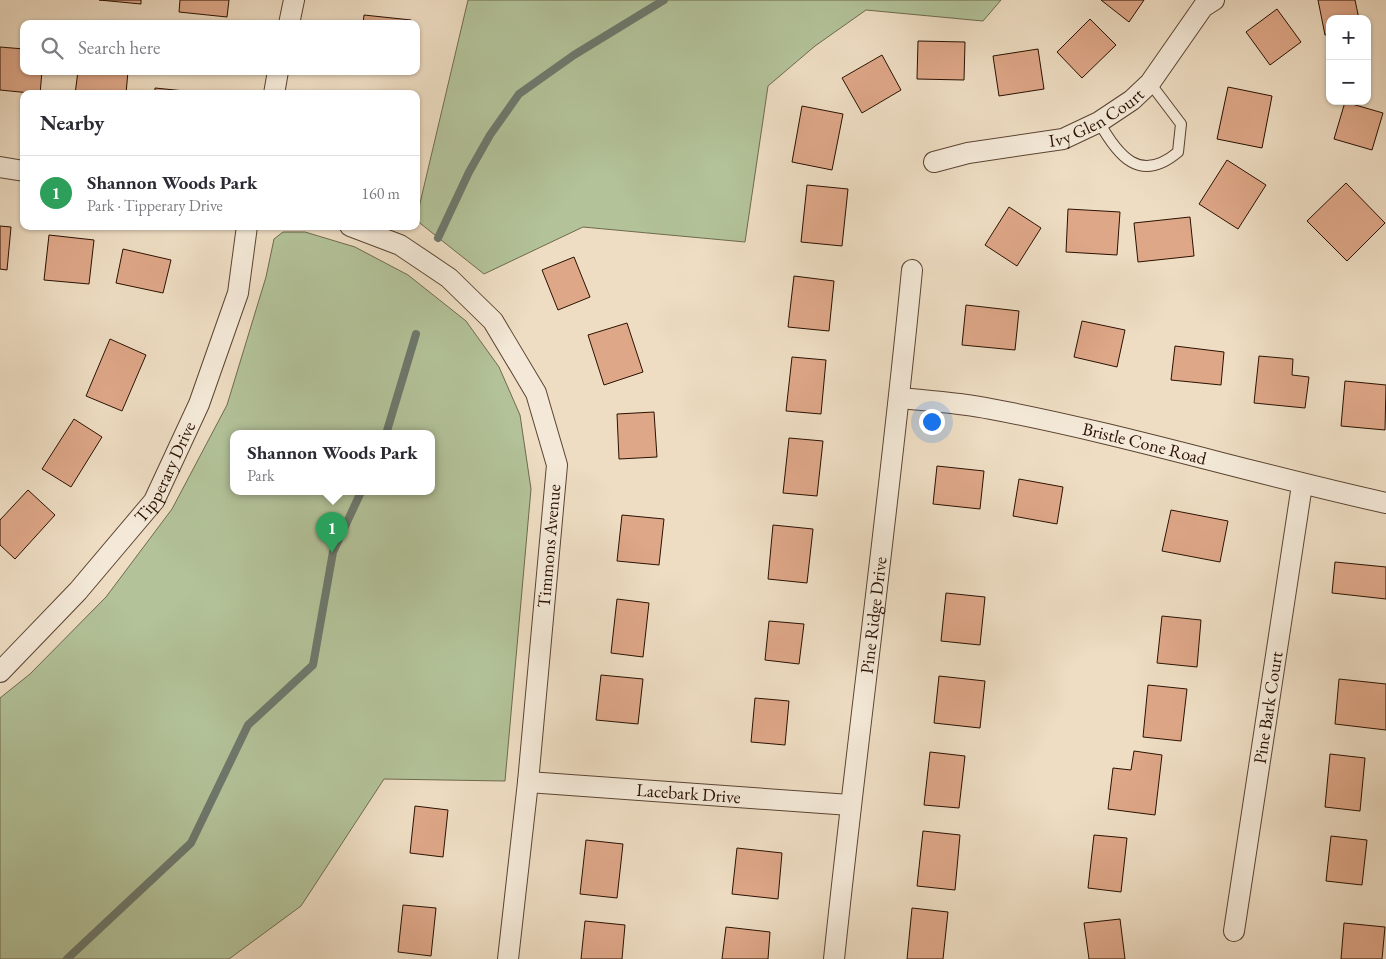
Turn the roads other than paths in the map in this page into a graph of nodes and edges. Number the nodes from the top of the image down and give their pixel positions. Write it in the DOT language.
graph roads {
  1 [pos="294,0"];
  2 [pos="1214,0"];
  3 [pos="290,20"];
  4 [pos="277,75"];
  5 [pos="1150,83"];
  6 [pos="275,90"];
  7 [pos="1099,122"];
  8 [pos="934,162"];
  9 [pos="0,167"];
  10 [pos="20,170"];
  11 [pos="246,230"];
  12 [pos="361,230"];
  13 [pos="912,270"];
  14 [pos="900,398"];
  15 [pos="1302,485"];
  16 [pos="1386,503"];
  17 [pos="0,672"];
  18 [pos="528,782"];
  19 [pos="850,805"];
  20 [pos="1234,931"];
  21 [pos="508,959"];
  22 [pos="834,959"];
  1 -- 3 [label="street"];
  2 -- 5 [label="street, Ivy Glen Court"];
  4 -- 6 [label="street"];
  5 -- 7 [label="street, Ivy Glen Court"];
  5 -- 7 [label="lane"];
  7 -- 8 [label="street, Ivy Glen Court"];
  9 -- 10 [label="street"];
  11 -- 17 [label="street, Tipperary Drive"];
  12 -- 18 [label="street, Timmons Avenue"];
  13 -- 14 [label="street, Pine Ridge Drive"];
  14 -- 15 [label="street, Bristle Cone Road"];
  14 -- 19 [label="street, Pine Ridge Drive"];
  15 -- 16 [label="street, Bristle Cone Road"];
  15 -- 20 [label="street, Pine Bark Court"];
  18 -- 19 [label="street, Lacebark Drive"];
  18 -- 21 [label="street, Timmons Avenue"];
  19 -- 22 [label="street, Pine Ridge Drive"];
}
